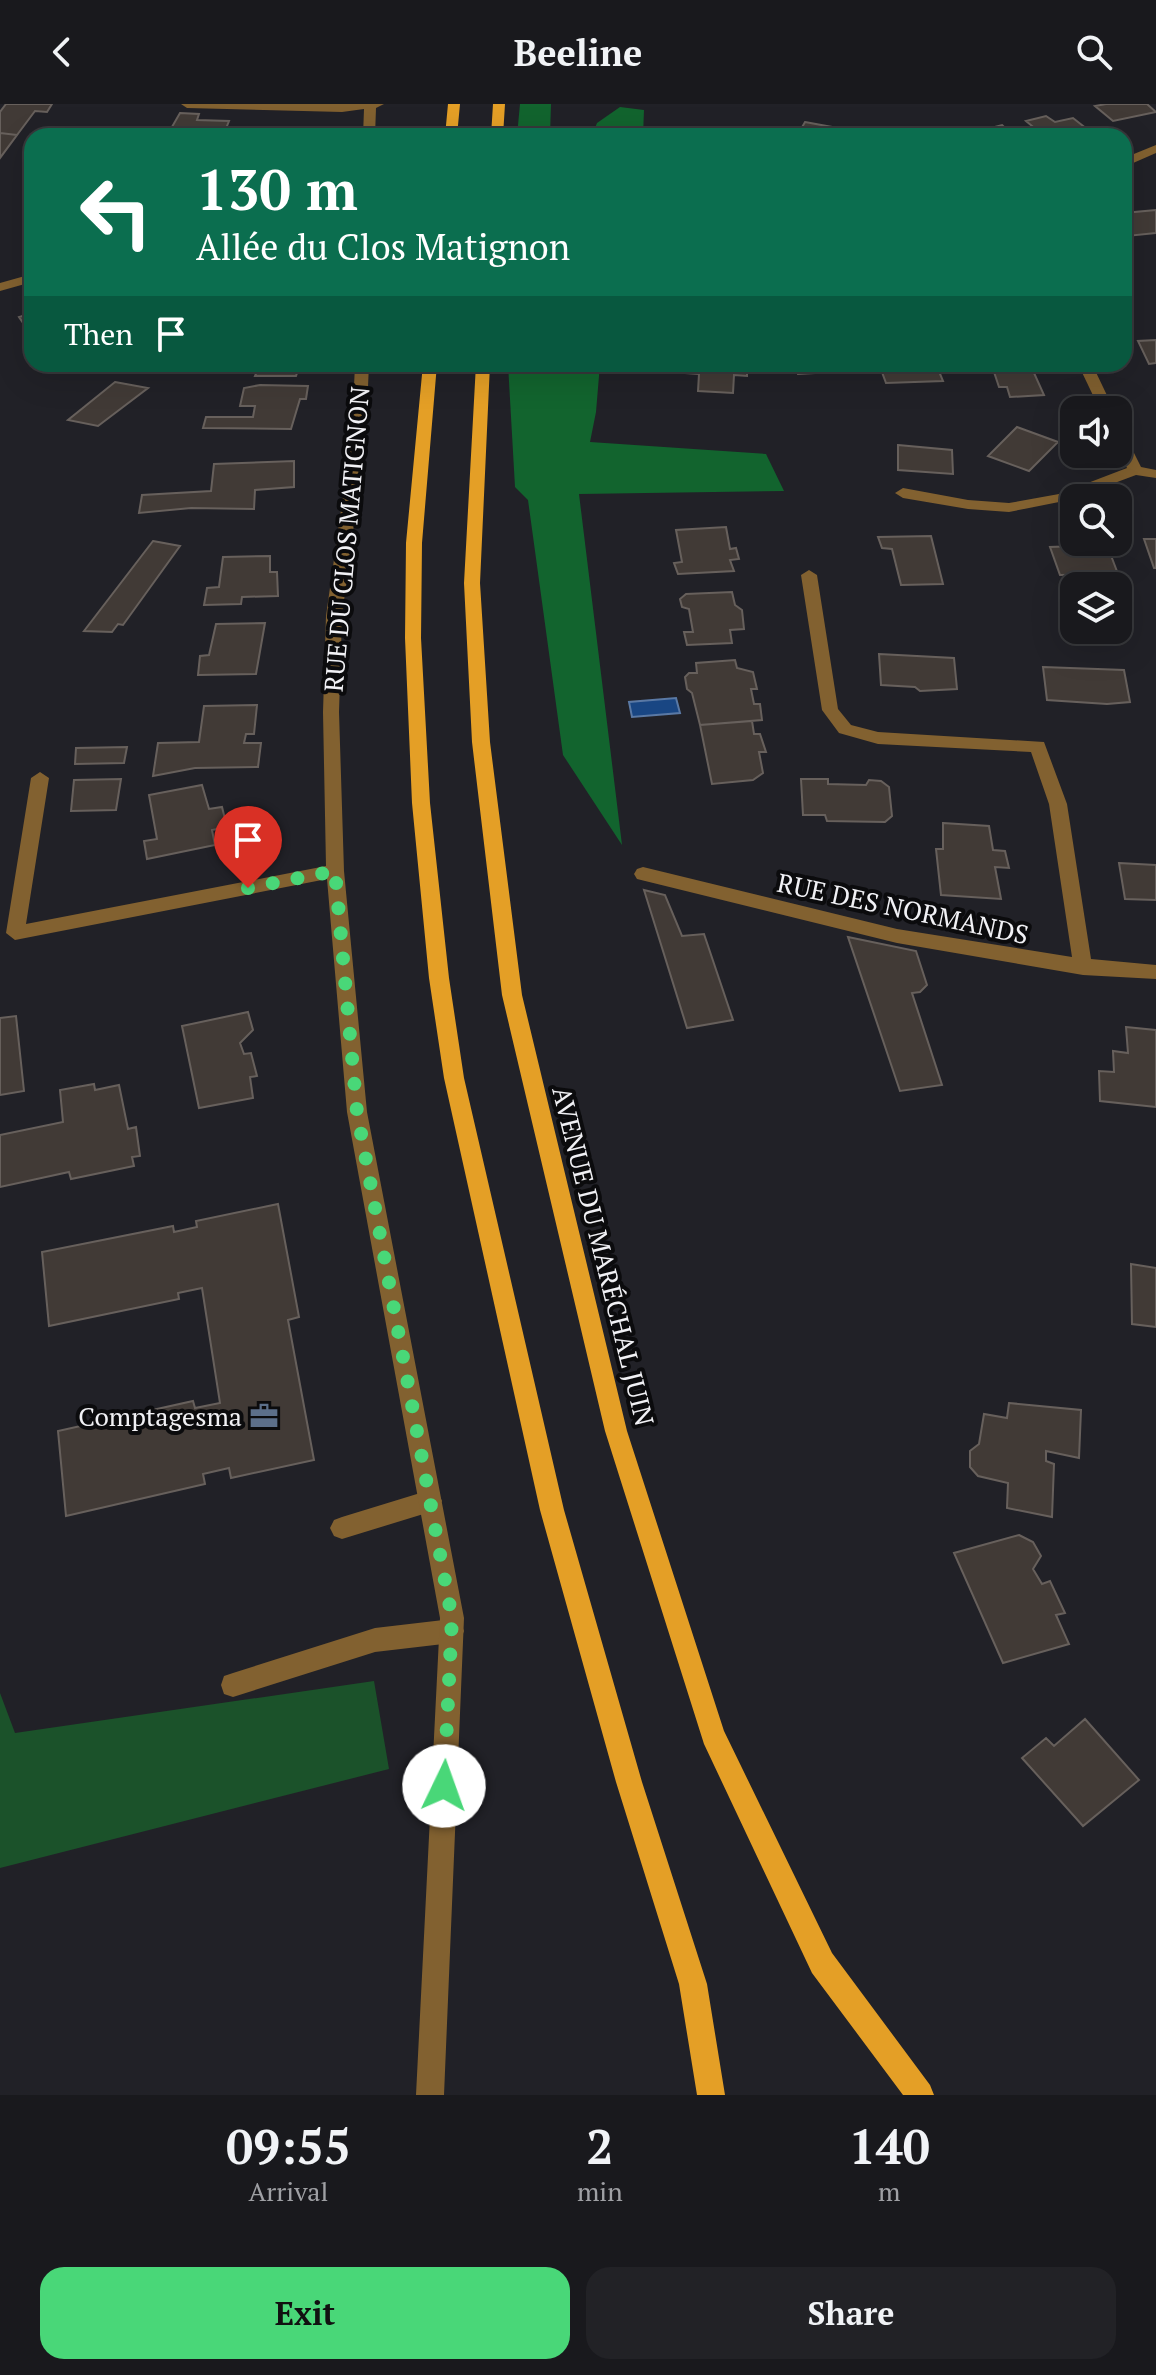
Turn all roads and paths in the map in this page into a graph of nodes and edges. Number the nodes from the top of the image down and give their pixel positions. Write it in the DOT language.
graph roads {
  1 [pos="187,104"];
  2 [pos="454,104"];
  3 [pos="499,104"];
  4 [pos="374,105"];
  5 [pos="370,128"];
  6 [pos="452,128"];
  7 [pos="498,128"];
  8 [pos="1156,149"];
  9 [pos="1132,160"];
  10 [pos="24,280"];
  11 [pos="0,287"];
  12 [pos="362,372"];
  13 [pos="429,372"];
  14 [pos="483,372"];
  15 [pos="1089,372"];
  16 [pos="1100,396"];
  17 [pos="1132,464"];
  18 [pos="1135,470"];
  19 [pos="1156,474"];
  20 [pos="903,493"];
  21 [pos="809,575"];
  22 [pos="40,778"];
  23 [pos="335,871"];
  24 [pos="643,874"];
  25 [pos="1083,968"];
  26 [pos="1156,972"];
  27 [pos="430,1501"];
  28 [pos="342,1528"];
  29 [pos="452,1631"];
  30 [pos="233,1685"];
  31 [pos="430,2095"];
  32 [pos="711,2095"];
  33 [pos="920,2095"];
  1 -- 4 [label="street"];
  2 -- 6 [label="main road"];
  3 -- 7 [label="main road"];
  4 -- 5 [label="street"];
  8 -- 9 [label="street"];
  10 -- 11 [label="street"];
  12 -- 23 [label="street, RUE DU CLOS MATIGNON"];
  13 -- 32 [label="main road"];
  14 -- 33 [label="main road, AVENUE DU MARÉCHAL JUIN"];
  15 -- 16 [label="street"];
  17 -- 18 [label="street"];
  18 -- 19 [label="street"];
  18 -- 20 [label="street"];
  21 -- 25 [label="street"];
  22 -- 23 [label="street"];
  23 -- 27 [label="street, RUE DU CLOS MATIGNON"];
  24 -- 25 [label="street, RUE DES NORMANDS"];
  25 -- 26 [label="street, RUE DES NORMANDS"];
  27 -- 28 [label="street"];
  27 -- 29 [label="street, RUE DU CLOS MATIGNON"];
  29 -- 30 [label="street"];
  29 -- 31 [label="street, RUE DU CLOS MATIGNON"];
}
